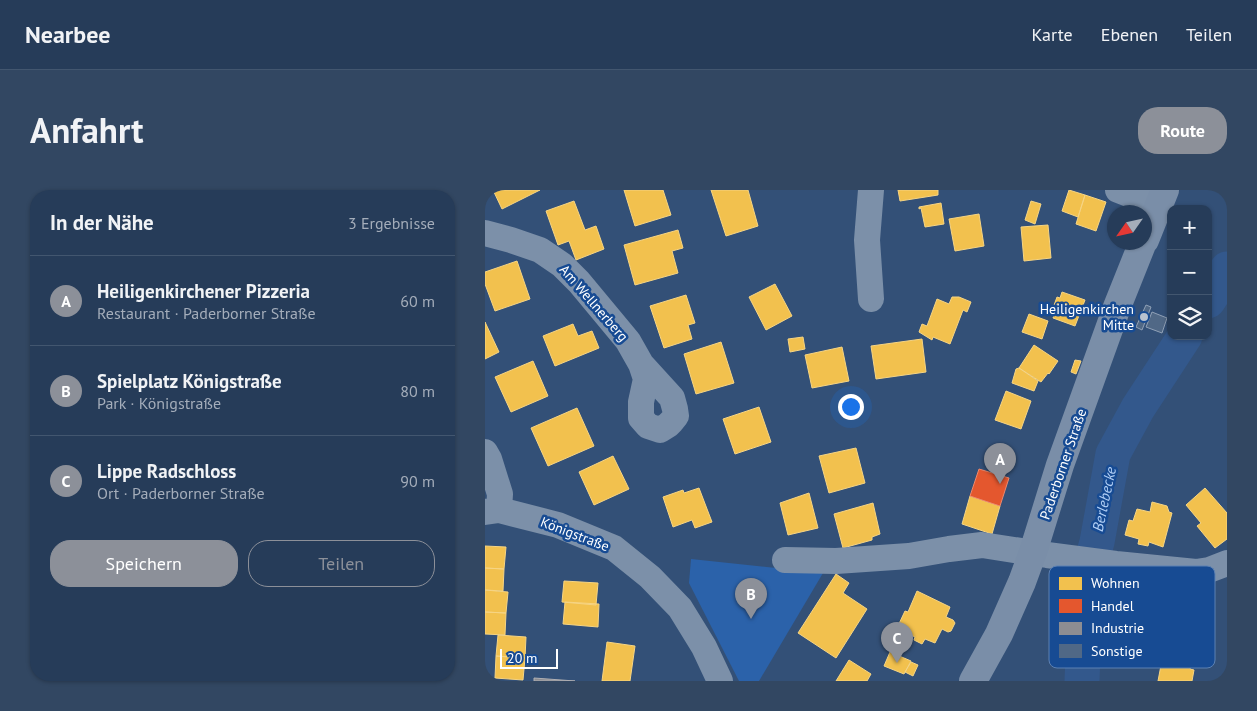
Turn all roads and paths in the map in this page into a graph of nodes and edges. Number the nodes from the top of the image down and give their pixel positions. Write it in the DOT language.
graph roads {
  1 [pos="871,190"];
  2 [pos="1118,190"];
  3 [pos="1162,198"];
  4 [pos="1152,222"];
  5 [pos="485,233"];
  6 [pos="1140,250"];
  7 [pos="871,299"];
  8 [pos="641,364"];
  9 [pos="485,452"];
  10 [pos="492,511"];
  11 [pos="1033,552"];
  12 [pos="785,560"];
  13 [pos="1227,564"];
  14 [pos="1136,566"];
  15 [pos="1215,568"];
  16 [pos="721,681"];
  17 [pos="973,681"];
  1 -- 7 [label="street"];
  2 -- 3 [label="street"];
  3 -- 4 [label="main road, Paderborner Straße"];
  5 -- 8 [label="street, Am Wellnerberg"];
  6 -- 11 [label="main road, Paderborner Straße"];
  8 -- 8 [label="street, Am Wellnerberg"];
  9 -- 10 [label="street"];
  10 -- 16 [label="street, Königstraße"];
  11 -- 12 [label="street"];
  11 -- 14 [label="street"];
  11 -- 17 [label="main road, Paderborner Straße"];
  13 -- 15 [label="street"];
}
